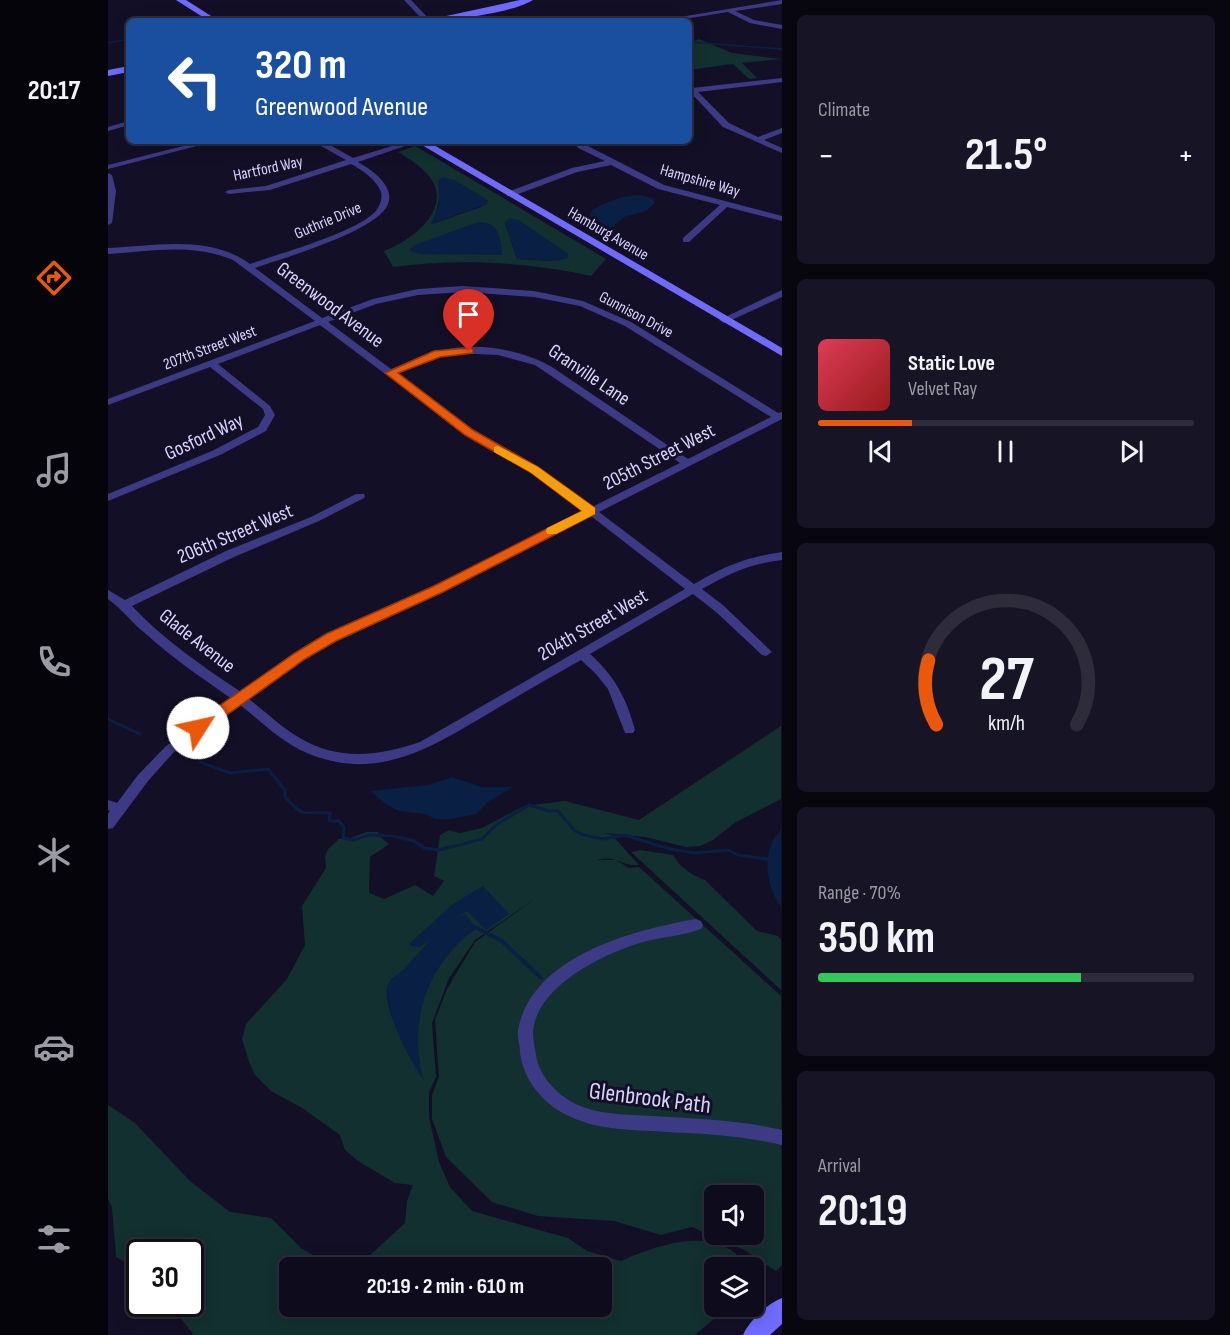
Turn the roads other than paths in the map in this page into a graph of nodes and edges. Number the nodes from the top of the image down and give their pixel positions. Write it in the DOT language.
graph roads {
  1 [pos="180,0"];
  2 [pos="407,0"];
  3 [pos="529,0"];
  4 [pos="782,2"];
  5 [pos="728,10"];
  6 [pos="210,18"];
  7 [pos="425,18"];
  8 [pos="446,18"];
  9 [pos="677,18"];
  10 [pos="782,27"];
  11 [pos="126,70"];
  12 [pos="108,73"];
  13 [pos="782,80"];
  14 [pos="692,91"];
  15 [pos="692,93"];
  16 [pos="126,124"];
  17 [pos="108,129"];
  18 [pos="782,130"];
  19 [pos="758,140"];
  20 [pos="200,144"];
  21 [pos="321,144"];
  22 [pos="409,144"];
  23 [pos="423,144"];
  24 [pos="580,144"];
  25 [pos="782,152"];
  26 [pos="354,162"];
  27 [pos="612,162"];
  28 [pos="108,167"];
  29 [pos="108,176"];
  30 [pos="229,192"];
  31 [pos="510,194"];
  32 [pos="724,204"];
  33 [pos="782,219"];
  34 [pos="108,223"];
  35 [pos="686,240"];
  36 [pos="108,251"];
  37 [pos="251,267"];
  38 [pos="782,293"];
  39 [pos="724,320"];
  40 [pos="322,321"];
  41 [pos="782,353"];
  42 [pos="213,364"];
  43 [pos="391,373"];
  44 [pos="108,402"];
  45 [pos="780,416"];
  46 [pos="687,463"];
  47 [pos="360,496"];
  48 [pos="108,498"];
  49 [pos="590,511"];
  50 [pos="782,556"];
  51 [pos="694,588"];
  52 [pos="108,594"];
  53 [pos="124,605"];
  54 [pos="765,652"];
  55 [pos="582,654"];
  56 [pos="240,698"];
  57 [pos="629,730"];
  58 [pos="429,742"];
  59 [pos="114,807"];
  60 [pos="108,824"];
  61 [pos="696,925"];
  62 [pos="782,1138"];
  63 [pos="782,1309"];
  64 [pos="754,1335"];
  1 -- 6 [label="street"];
  2 -- 7 [label="street"];
  3 -- 8 [label="street"];
  4 -- 5 [label="street"];
  5 -- 9 [label="street"];
  5 -- 10 [label="street"];
  11 -- 12 [label="street"];
  13 -- 14 [label="street"];
  15 -- 19 [label="street"];
  16 -- 17 [label="street"];
  18 -- 19 [label="street"];
  19 -- 25 [label="street"];
  20 -- 28 [label="street"];
  21 -- 26 [label="street, Guthrie Drive"];
  22 -- 26 [label="street, Hartford Way"];
  23 -- 31 [label="street, Hamburg Avenue"];
  24 -- 27 [label="street, Hampshire Way"];
  26 -- 30 [label="street, Hartford Way"];
  26 -- 37 [label="street, Guthrie Drive"];
  27 -- 31 [label="street"];
  27 -- 32 [label="street, Hampshire Way"];
  29 -- 34 [label="street"];
  31 -- 39 [label="street, Hamburg Avenue"];
  32 -- 33 [label="street, Hampshire Way"];
  32 -- 35 [label="street"];
  36 -- 37 [label="street, Greenwood Avenue"];
  37 -- 40 [label="street, Greenwood Avenue"];
  38 -- 39 [label="street"];
  39 -- 41 [label="street, Hamburg Avenue"];
  40 -- 42 [label="street, 207th Street West"];
  40 -- 43 [label="street, Greenwood Avenue"];
  40 -- 45 [label="street, Gunnison Drive"];
  42 -- 44 [label="street, 207th Street West"];
  42 -- 48 [label="street, Gosford Way"];
  43 -- 46 [label="street, Granville Lane"];
  43 -- 49 [label="street, Greenwood Avenue"];
  45 -- 46 [label="street, 205th Street West"];
  46 -- 49 [label="street, 205th Street West"];
  47 -- 53 [label="street, 206th Street West"];
  49 -- 51 [label="street, Greenwood Avenue"];
  49 -- 56 [label="street, 205th Street West"];
  50 -- 51 [label="street, 204th Street West"];
  51 -- 54 [label="street, Greenwood Avenue"];
  51 -- 55 [label="street, 204th Street West"];
  52 -- 53 [label="street, Glade Avenue"];
  53 -- 56 [label="street, Glade Avenue"];
  55 -- 57 [label="street"];
  55 -- 58 [label="street, 204th Street West"];
  56 -- 58 [label="street, Glade Avenue"];
  56 -- 59 [label="street, 205th Street West"];
  59 -- 60 [label="street, 205th Street West"];
  61 -- 62 [label="street, Glenbrook Path"];
  63 -- 64 [label="street"];
}
